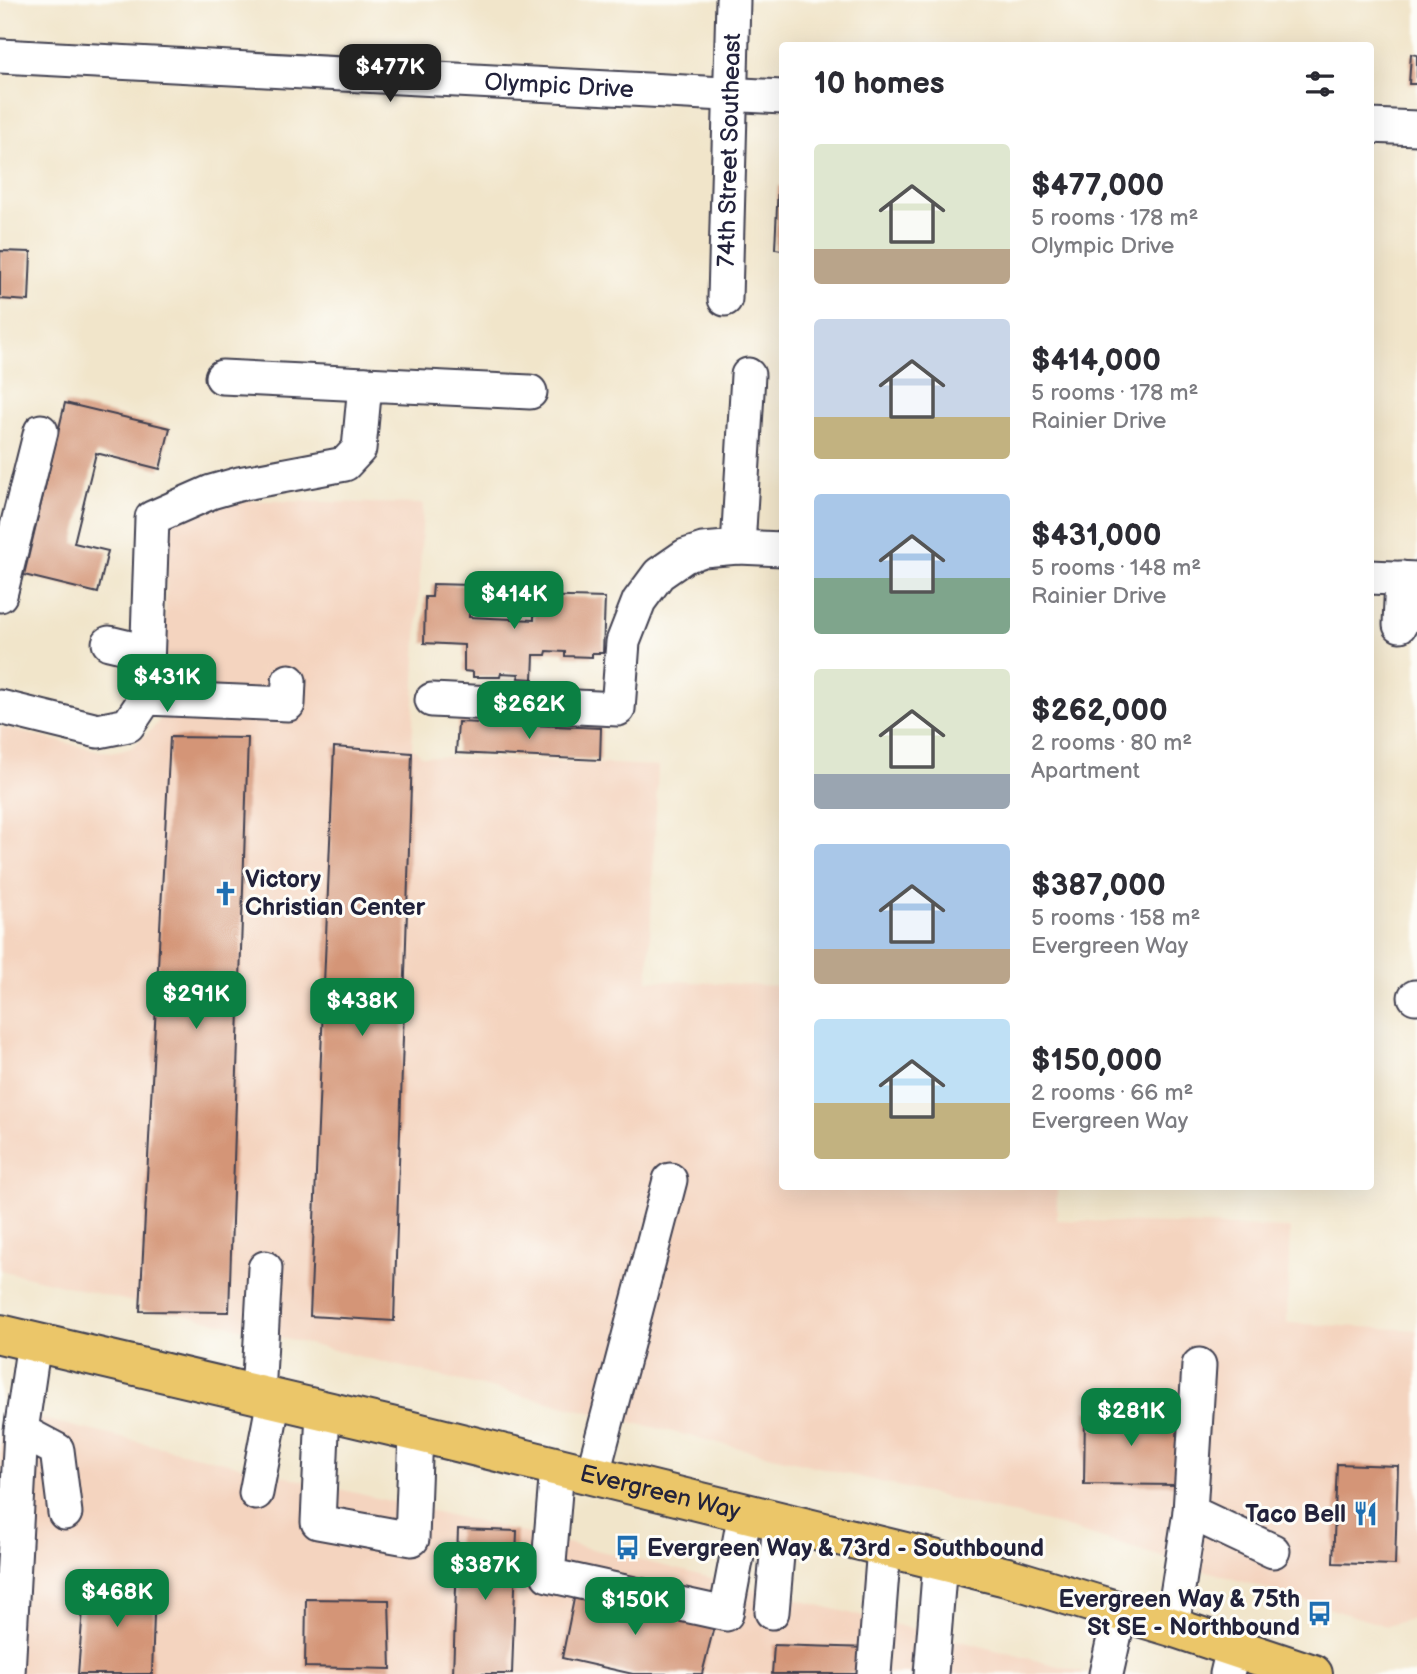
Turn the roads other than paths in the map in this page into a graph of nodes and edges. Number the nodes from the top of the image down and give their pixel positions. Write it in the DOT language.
graph roads {
  1 [pos="733,0"];
  2 [pos="0,56"];
  3 [pos="731,95"];
  4 [pos="779,97"];
  5 [pos="1374,126"];
  6 [pos="1417,128"];
  7 [pos="725,299"];
  8 [pos="748,375"];
  9 [pos="222,377"];
  10 [pos="365,384"];
  11 [pos="530,392"];
  12 [pos="41,431"];
  13 [pos="738,547"];
  14 [pos="779,549"];
  15 [pos="1396,578"];
  16 [pos="0,595"];
  17 [pos="1400,625"];
  18 [pos="109,643"];
  19 [pos="147,652"];
  20 [pos="289,681"];
  21 [pos="146,698"];
  22 [pos="432,700"];
  23 [pos="0,707"];
  24 [pos="670,1180"];
  25 [pos="265,1268"];
  26 [pos="17,1338"];
  27 [pos="1199,1365"];
  28 [pos="266,1397"];
  29 [pos="323,1410"];
  30 [pos="21,1431"];
  31 [pos="416,1432"];
  32 [pos="575,1472"];
  33 [pos="256,1493"];
  34 [pos="1189,1512"];
  35 [pos="65,1513"];
  36 [pos="762,1517"];
  37 [pos="884,1547"];
  38 [pos="1273,1551"];
  39 [pos="940,1562"];
  40 [pos="1119,1611"];
  41 [pos="772,1612"];
  42 [pos="1172,1627"];
  43 [pos="1230,1661"];
  44 [pos="8,1674"];
  45 [pos="874,1674"];
  46 [pos="931,1674"];
  47 [pos="1106,1674"];
  48 [pos="1313,1674"];
  1 -- 3 [label="street, 74th Street Southeast"];
  2 -- 3 [label="street, Olympic Drive"];
  3 -- 4 [label="street, Olympic Drive"];
  3 -- 7 [label="street, 74th Street Southeast"];
  5 -- 6 [label="street"];
  8 -- 13 [label="street"];
  9 -- 10 [label="street"];
  10 -- 11 [label="street"];
  10 -- 19 [label="street"];
  12 -- 16 [label="street"];
  13 -- 14 [label="street"];
  13 -- 22 [label="street"];
  15 -- 17 [label="street"];
  18 -- 19 [label="street"];
  19 -- 21 [label="street"];
  20 -- 21 [label="street"];
  21 -- 23 [label="street"];
  24 -- 32 [label="street"];
  25 -- 28 [label="street"];
  26 -- 28 [label="main road, Evergreen Way"];
  26 -- 30 [label="street"];
  27 -- 34 [label="street"];
  28 -- 29 [label="main road, Evergreen Way"];
  28 -- 33 [label="street"];
  29 -- 31 [label="main road, Evergreen Way"];
  29 -- 31 [label="street"];
  30 -- 35 [label="street"];
  30 -- 44 [label="street"];
  31 -- 32 [label="main road, Evergreen Way"];
  32 -- 36 [label="main road, Evergreen Way"];
  32 -- 36 [label="street"];
  34 -- 38 [label="street"];
  34 -- 42 [label="street"];
  36 -- 37 [label="main road, Evergreen Way"];
  36 -- 41 [label="street"];
  37 -- 39 [label="main road, Evergreen Way"];
  37 -- 45 [label="street"];
  39 -- 40 [label="main road, Evergreen Way"];
  39 -- 46 [label="street"];
  40 -- 42 [label="main road, Evergreen Way"];
  40 -- 47 [label="street"];
  42 -- 43 [label="main road, Evergreen Way"];
  43 -- 48 [label="main road, Evergreen Way"];
}
